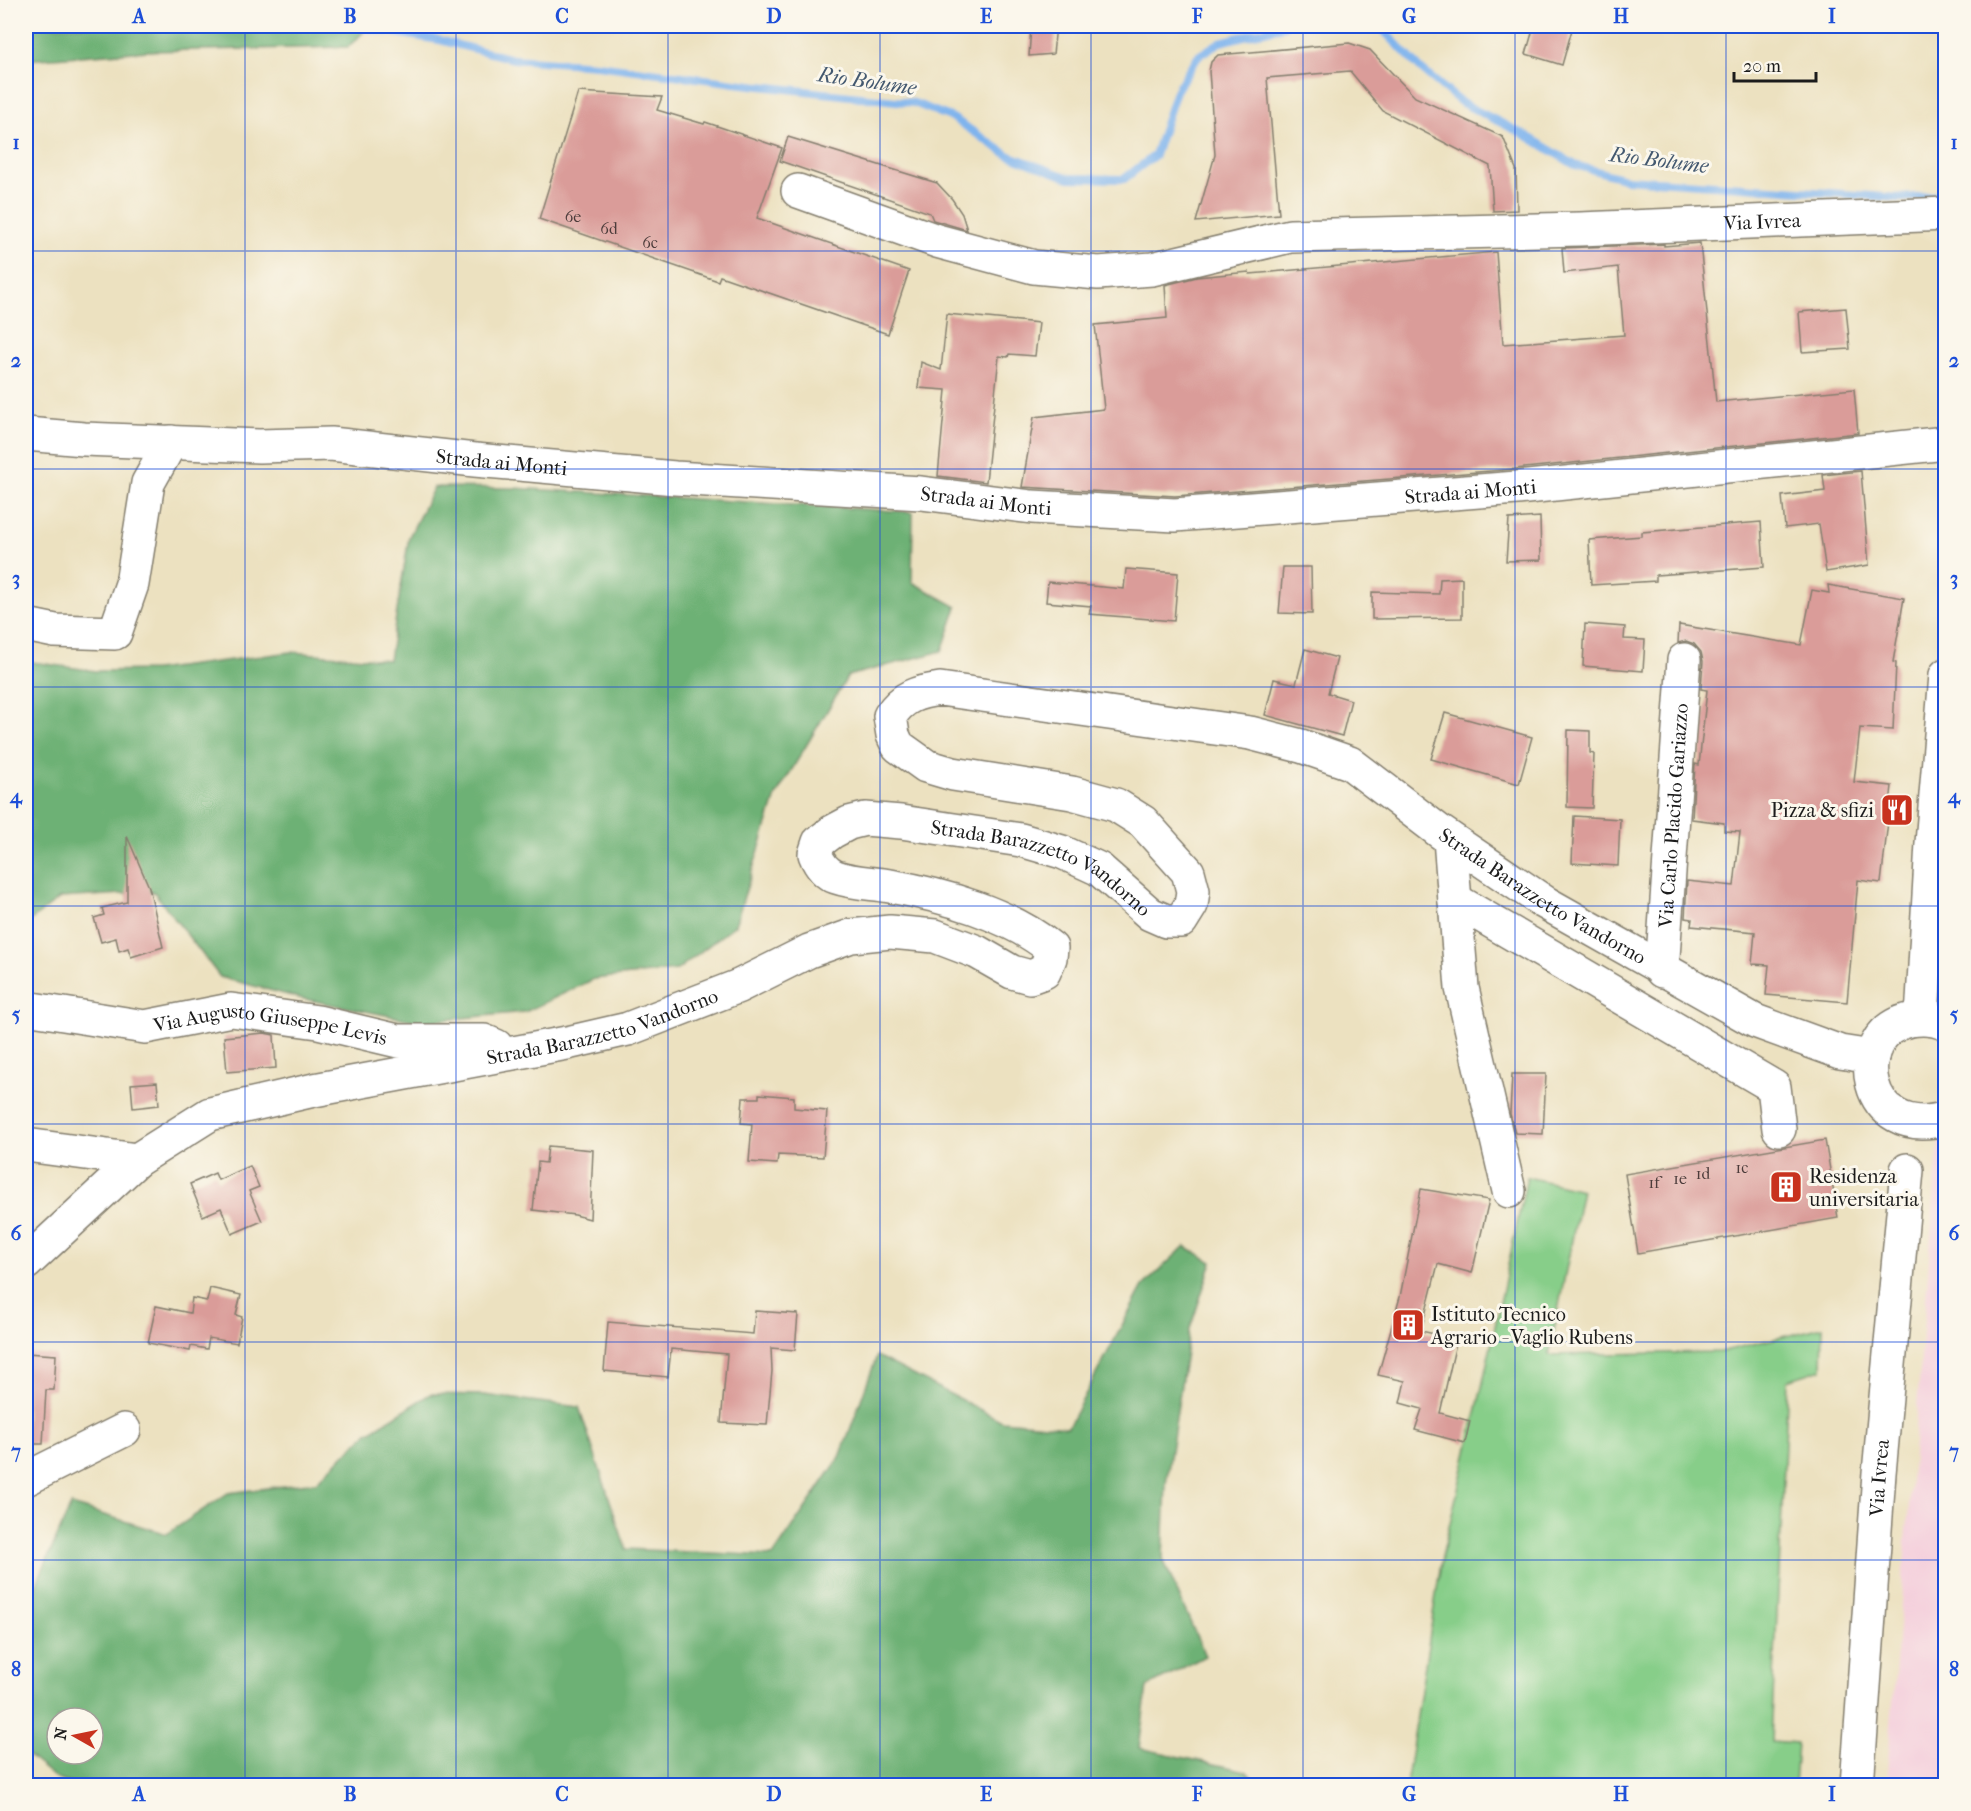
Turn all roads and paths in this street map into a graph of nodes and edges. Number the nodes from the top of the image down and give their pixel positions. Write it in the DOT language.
graph roads {
  1 [pos="798,191"];
  2 [pos="1946,214"];
  3 [pos="26,434"];
  4 [pos="171,442"];
  5 [pos="1946,443"];
  6 [pos="26,625"];
  7 [pos="1684,660"];
  8 [pos="1946,675"];
  9 [pos="1450,839"];
  10 [pos="1939,844"];
  11 [pos="1455,900"];
  12 [pos="1662,971"];
  13 [pos="26,1008"];
  14 [pos="1934,1021"];
  15 [pos="514,1054"];
  16 [pos="1872,1057"];
  17 [pos="1946,1118"];
  18 [pos="1912,1123"];
  19 [pos="1779,1129"];
  20 [pos="26,1144"];
  21 [pos="137,1160"];
  22 [pos="1509,1191"];
  23 [pos="26,1263"];
  24 [pos="124,1430"];
  25 [pos="26,1479"];
  26 [pos="1857,1785"];
  1 -- 2 [label="street, Via Ivrea"];
  3 -- 4 [label="street, Strada ai Monti"];
  4 -- 5 [label="street, Strada ai Monti"];
  4 -- 6 [label="street"];
  7 -- 12 [label="street, Via Carlo Placido Gariazzo"];
  8 -- 10 [label="street"];
  9 -- 11 [label="street"];
  9 -- 12 [label="street, Strada Barazzetto Vandorno"];
  9 -- 15 [label="street, Strada Barazzetto Vandorno"];
  10 -- 14 [label="street"];
  11 -- 19 [label="street"];
  11 -- 22 [label="street"];
  12 -- 16 [label="street, Strada Barazzetto Vandorno"];
  13 -- 15 [label="street, Via Augusto Giuseppe Levis"];
  14 -- 16 [label="street"];
  15 -- 21 [label="street, Strada Barazzetto Vandorno"];
  16 -- 18 [label="street"];
  17 -- 18 [label="street"];
  18 -- 26 [label="street, Via Ivrea"];
  20 -- 21 [label="street"];
  21 -- 23 [label="street, Strada Barazzetto Vandorno"];
  24 -- 25 [label="street"];
}
